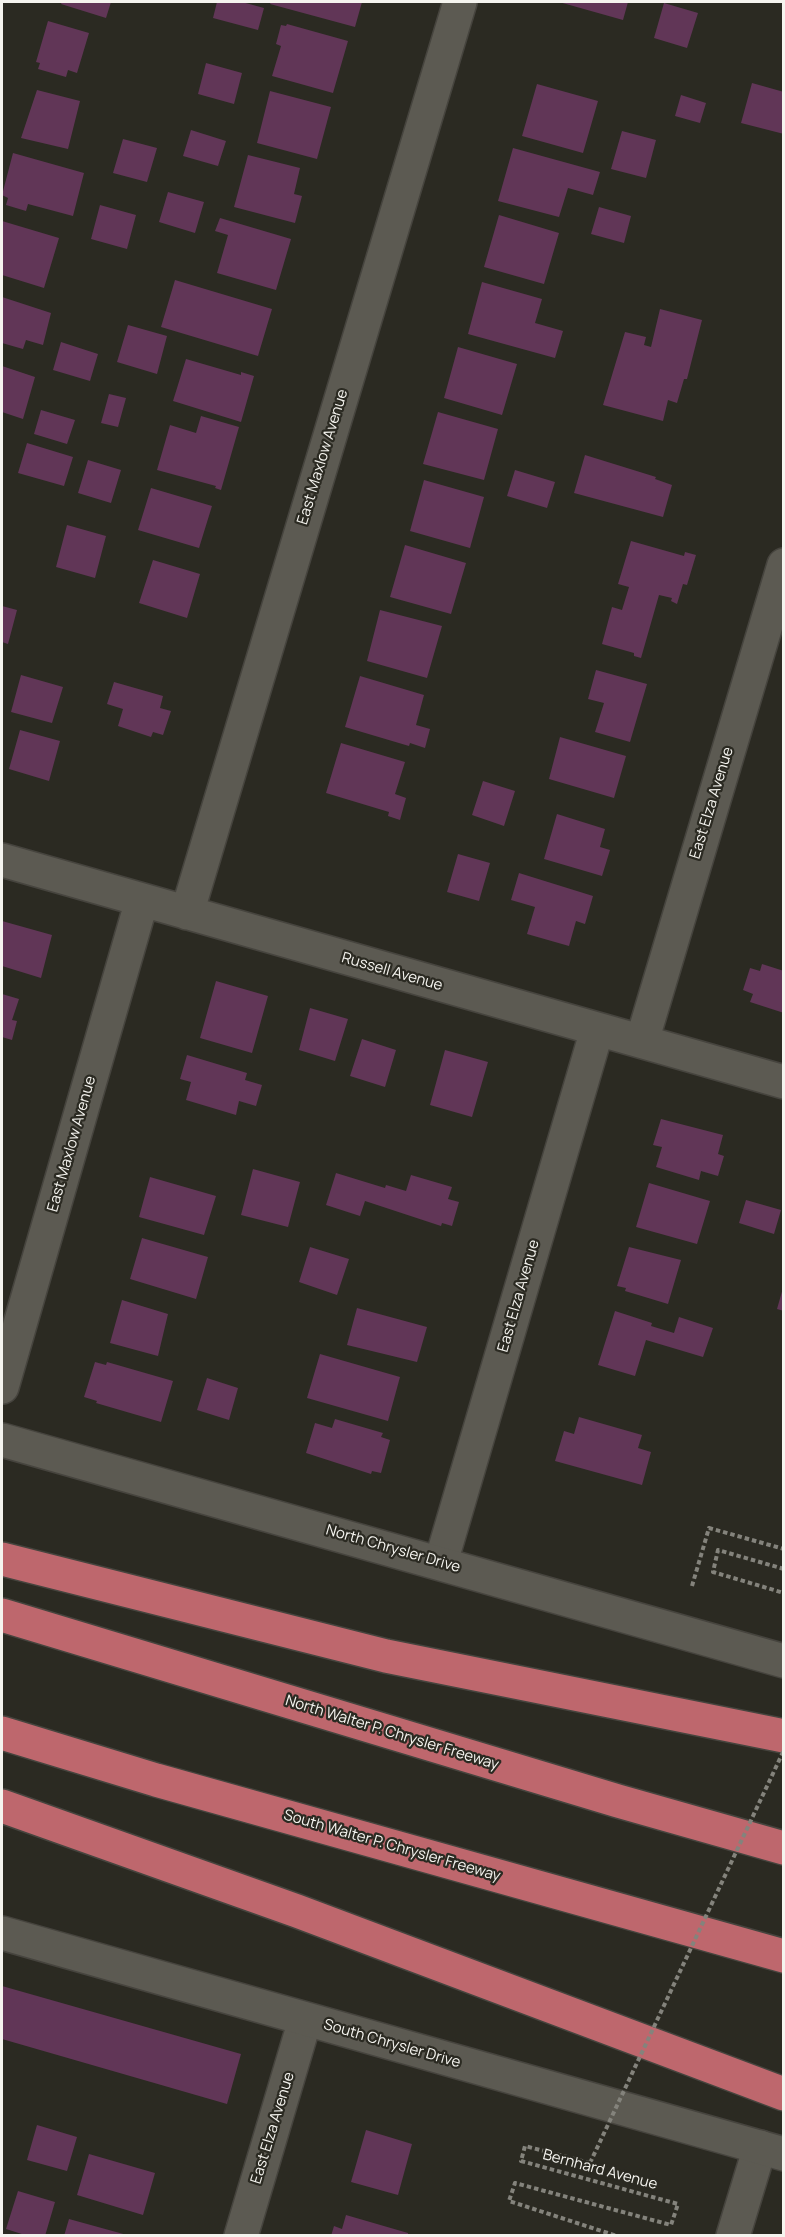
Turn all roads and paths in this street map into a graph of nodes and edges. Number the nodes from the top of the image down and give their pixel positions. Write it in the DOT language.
graph roads {
  1 [pos="460,2"];
  2 [pos="783,565"];
  3 [pos="2,860"];
  4 [pos="142,900"];
  5 [pos="187,913"];
  6 [pos="597,1030"];
  7 [pos="642,1041"];
  8 [pos="783,1082"];
  9 [pos="2,1387"];
  10 [pos="2,1440"];
  11 [pos="783,1550"];
  12 [pos="2,1559"];
  13 [pos="441,1562"];
  14 [pos="783,1569"];
  15 [pos="692,1586"];
  16 [pos="783,1593"];
  17 [pos="2,1615"];
  18 [pos="783,1661"];
  19 [pos="2,1733"];
  20 [pos="783,1736"];
  21 [pos="783,1750"];
  22 [pos="2,1806"];
  23 [pos="783,1848"];
  24 [pos="2,1933"];
  25 [pos="783,1956"];
  26 [pos="305,2020"];
  27 [pos="783,2094"];
  28 [pos="772,2151"];
  29 [pos="241,2235"];
  30 [pos="617,2235"];
  31 [pos="733,2235"];
  1 -- 5 [label="street, East Maxlow Avenue"];
  2 -- 7 [label="street, East Elza Avenue"];
  3 -- 4 [label="street, Russell Avenue"];
  4 -- 5 [label="street, Russell Avenue"];
  4 -- 9 [label="street, East Maxlow Avenue"];
  5 -- 6 [label="street, Russell Avenue"];
  6 -- 7 [label="street, Russell Avenue"];
  6 -- 13 [label="street, East Elza Avenue"];
  7 -- 8 [label="street, Russell Avenue"];
  10 -- 13 [label="street, North Chrysler Drive"];
  11 -- 15 [label="path"];
  12 -- 20 [label="highway"];
  13 -- 18 [label="street, North Chrysler Drive"];
  14 -- 16 [label="path"];
  17 -- 23 [label="highway, North Walter P. Chrysler Freeway"];
  19 -- 25 [label="highway, South Walter P. Chrysler Freeway"];
  21 -- 30 [label="path, Bernhard Avenue, bridge"];
  22 -- 27 [label="highway"];
  24 -- 26 [label="street, South Chrysler Drive"];
  26 -- 28 [label="street, South Chrysler Drive"];
  26 -- 29 [label="street, East Elza Avenue"];
  28 -- 31 [label="street"];
}
